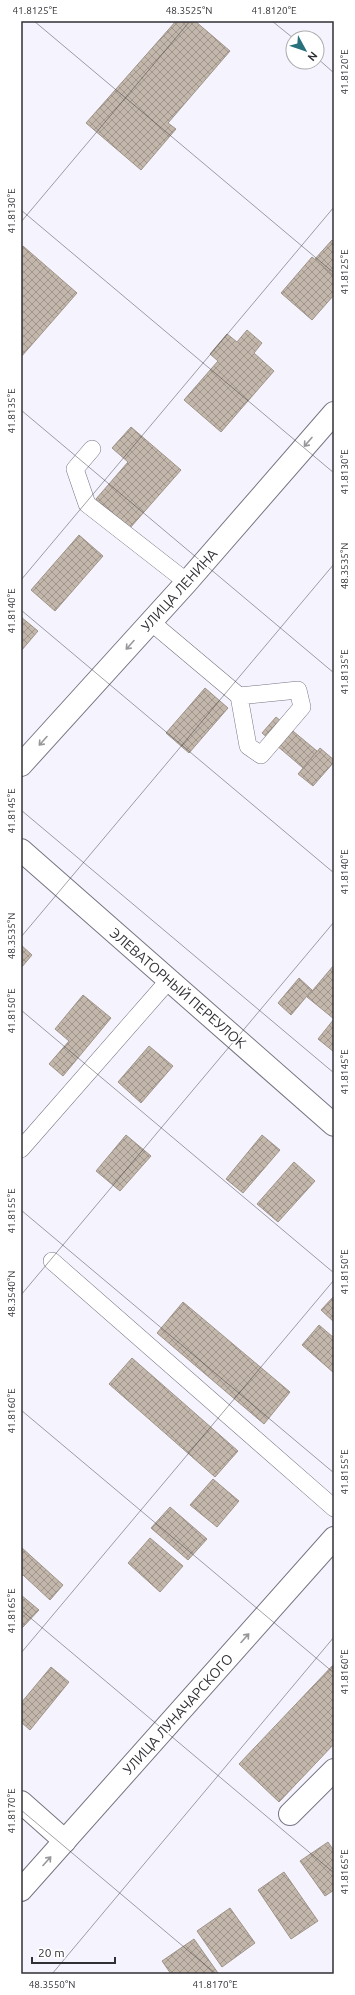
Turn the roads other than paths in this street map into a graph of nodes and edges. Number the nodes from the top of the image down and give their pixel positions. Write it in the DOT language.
graph roads {
  1 [pos="334,413"];
  2 [pos="92,449"];
  3 [pos="187,582"];
  4 [pos="152,622"];
  5 [pos="239,696"];
  6 [pos="21,765"];
  7 [pos="21,850"];
  8 [pos="169,980"];
  9 [pos="334,1126"];
  10 [pos="21,1149"];
  11 [pos="52,1261"];
  12 [pos="334,1508"];
  13 [pos="334,1538"];
  14 [pos="334,1770"];
  15 [pos="21,1802"];
  16 [pos="290,1814"];
  17 [pos="65,1841"];
  18 [pos="21,1890"];
  1 -- 3 [label="main road, УЛИЦА ЛЕНИНА, one-way"];
  2 -- 3 [label="lane"];
  3 -- 4 [label="main road, УЛИЦА ЛЕНИНА"];
  4 -- 5 [label="lane"];
  4 -- 6 [label="main road, УЛИЦА ЛЕНИНА, one-way"];
  7 -- 8 [label="main road, ЭЛЕВАТОРНЫЙ ПЕРЕУЛОК"];
  8 -- 9 [label="main road, ЭЛЕВАТОРНЫЙ ПЕРЕУЛОК"];
  8 -- 10 [label="lane"];
  11 -- 12 [label="lane"];
  17 -- 13 [label="main road, УЛИЦА ЛУНАЧАРСКОГО, one-way"];
  14 -- 16 [label="main road"];
  15 -- 17 [label="main road"];
  18 -- 17 [label="main road, УЛИЦА ЛУНАЧАРСКОГО, one-way"];
}
